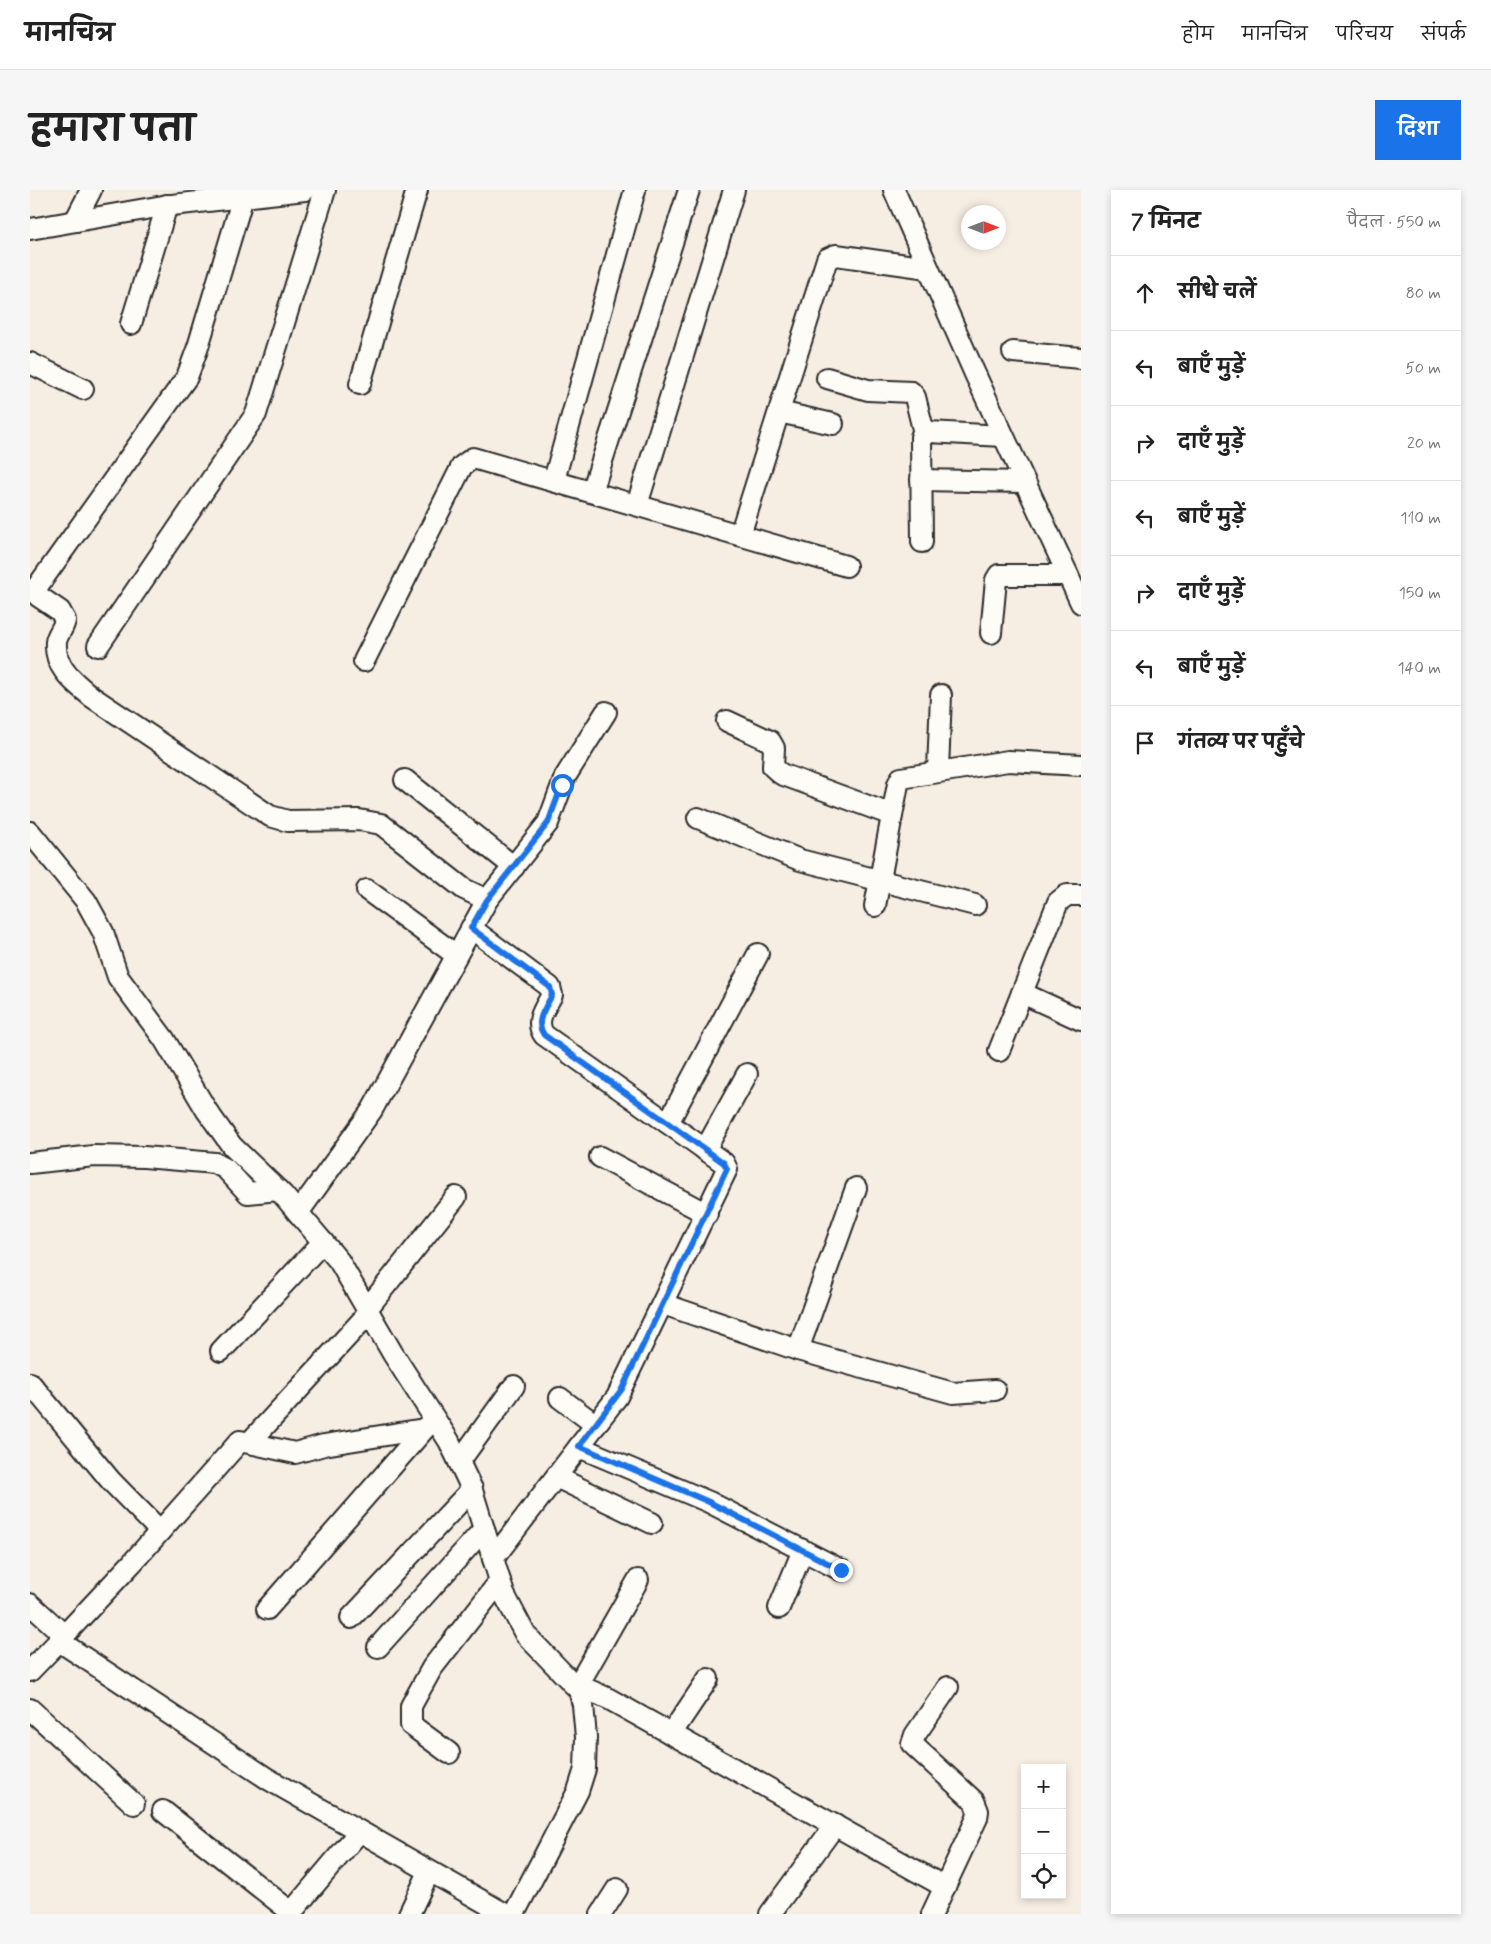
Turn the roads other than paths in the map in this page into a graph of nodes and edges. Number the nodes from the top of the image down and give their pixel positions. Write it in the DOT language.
graph roads {
  1 [pos="91,190"];
  2 [pos="325,190"];
  3 [pos="417,190"];
  4 [pos="635,190"];
  5 [pos="689,190"];
  6 [pos="734,190"];
  7 [pos="894,190"];
  8 [pos="295,191"];
  9 [pos="242,197"];
  10 [pos="168,205"];
  11 [pos="75,221"];
  12 [pos="30,229"];
  13 [pos="928,268"];
  14 [pos="131,324"];
  15 [pos="1013,352"];
  16 [pos="1081,358"];
  17 [pos="30,363"];
  18 [pos="828,378"];
  19 [pos="360,384"];
  20 [pos="82,389"];
  21 [pos="779,412"];
  22 [pos="833,424"];
  23 [pos="924,433"];
  24 [pos="1003,436"];
  25 [pos="554,480"];
  26 [pos="921,480"];
  27 [pos="1024,482"];
  28 [pos="592,492"];
  29 [pos="637,505"];
  30 [pos="740,535"];
  31 [pos="922,542"];
  32 [pos="846,566"];
  33 [pos="1068,575"];
  34 [pos="34,585"];
  35 [pos="1081,603"];
  36 [pos="990,633"];
  37 [pos="98,646"];
  38 [pos="364,661"];
  39 [pos="941,695"];
  40 [pos="606,712"];
  41 [pos="727,721"];
  42 [pos="1081,764"];
  43 [pos="938,770"];
  44 [pos="405,780"];
  45 [pos="892,815"];
  46 [pos="698,818"];
  47 [pos="30,832"];
  48 [pos="514,867"];
  49 [pos="879,881"];
  50 [pos="367,890"];
  51 [pos="1081,895"];
  52 [pos="487,900"];
  53 [pos="975,905"];
  54 [pos="875,906"];
  55 [pos="471,928"];
  56 [pos="758,954"];
  57 [pos="456,955"];
  58 [pos="1022,993"];
  59 [pos="1081,1020"];
  60 [pos="999,1051"];
  61 [pos="746,1074"];
  62 [pos="668,1123"];
  63 [pos="705,1150"];
  64 [pos="600,1157"];
  65 [pos="30,1163"];
  66 [pos="856,1188"];
  67 [pos="278,1190"];
  68 [pos="456,1197"];
  69 [pos="298,1213"];
  70 [pos="707,1214"];
  71 [pos="324,1242"];
  72 [pos="663,1304"];
  73 [pos="368,1311"];
  74 [pos="798,1350"];
  75 [pos="221,1351"];
  76 [pos="30,1383"];
  77 [pos="514,1386"];
  78 [pos="995,1390"];
  79 [pos="560,1398"];
  80 [pos="430,1424"];
  81 [pos="596,1425"];
  82 [pos="250,1442"];
  83 [pos="579,1446"];
  84 [pos="459,1462"];
  85 [pos="556,1477"];
  86 [pos="472,1489"];
  87 [pos="652,1523"];
  88 [pos="484,1529"];
  89 [pos="160,1531"];
  90 [pos="803,1550"];
  91 [pos="494,1559"];
  92 [pos="841,1570"];
  93 [pos="638,1580"];
  94 [pos="500,1581"];
  95 [pos="30,1604"];
  96 [pos="779,1608"];
  97 [pos="267,1609"];
  98 [pos="351,1618"];
  99 [pos="62,1638"];
  100 [pos="378,1647"];
  101 [pos="30,1671"];
  102 [pos="708,1679"];
  103 [pos="574,1684"];
  104 [pos="948,1687"];
  105 [pos="30,1709"];
  106 [pos="670,1734"];
  107 [pos="449,1753"];
  108 [pos="134,1804"];
  109 [pos="164,1811"];
  110 [pos="835,1825"];
  111 [pos="360,1832"];
  112 [pos="429,1872"];
  113 [pos="945,1887"];
  114 [pos="617,1889"];
  115 [pos="290,1913"];
  116 [pos="409,1914"];
  117 [pos="505,1914"];
  118 [pos="514,1914"];
  119 [pos="601,1914"];
  120 [pos="770,1914"];
  121 [pos="932,1914"];
  1 -- 11 [label="street"];
  2 -- 37 [label="street"];
  3 -- 19 [label="street"];
  4 -- 25 [label="street"];
  5 -- 28 [label="street"];
  6 -- 29 [label="street"];
  7 -- 13 [label="street"];
  8 -- 9 [label="street"];
  9 -- 10 [label="street"];
  9 -- 34 [label="street"];
  10 -- 11 [label="street"];
  10 -- 14 [label="street"];
  11 -- 12 [label="street"];
  13 -- 21 [label="street"];
  13 -- 24 [label="street"];
  15 -- 16 [label="street"];
  17 -- 20 [label="street"];
  18 -- 23 [label="street"];
  21 -- 22 [label="street"];
  21 -- 30 [label="street"];
  23 -- 24 [label="street"];
  23 -- 26 [label="street"];
  24 -- 27 [label="street"];
  25 -- 28 [label="street"];
  25 -- 38 [label="street"];
  26 -- 27 [label="street"];
  26 -- 31 [label="street"];
  27 -- 33 [label="street"];
  28 -- 29 [label="street"];
  29 -- 30 [label="street"];
  30 -- 32 [label="street"];
  33 -- 35 [label="street"];
  33 -- 36 [label="street"];
  34 -- 52 [label="street"];
  39 -- 43 [label="street"];
  40 -- 48 [label="street"];
  41 -- 45 [label="street"];
  42 -- 43 [label="street"];
  43 -- 45 [label="street"];
  44 -- 48 [label="street"];
  45 -- 49 [label="street"];
  46 -- 49 [label="street"];
  47 -- 67 [label="street"];
  48 -- 52 [label="street"];
  49 -- 53 [label="street"];
  49 -- 54 [label="street"];
  50 -- 57 [label="street"];
  51 -- 58 [label="street"];
  52 -- 55 [label="street"];
  55 -- 57 [label="street"];
  55 -- 62 [label="street"];
  56 -- 62 [label="street"];
  57 -- 69 [label="street"];
  58 -- 59 [label="street"];
  58 -- 60 [label="street"];
  61 -- 63 [label="street"];
  62 -- 63 [label="street"];
  63 -- 70 [label="street"];
  64 -- 70 [label="street"];
  65 -- 67 [label="street"];
  66 -- 74 [label="street"];
  67 -- 69 [label="street"];
  68 -- 73 [label="street"];
  69 -- 71 [label="street"];
  70 -- 72 [label="street"];
  71 -- 73 [label="street"];
  71 -- 75 [label="street"];
  72 -- 74 [label="street"];
  72 -- 81 [label="street"];
  73 -- 80 [label="street"];
  73 -- 82 [label="street"];
  74 -- 78 [label="street"];
  76 -- 89 [label="street"];
  77 -- 84 [label="street"];
  79 -- 81 [label="street"];
  80 -- 82 [label="street"];
  80 -- 84 [label="street"];
  80 -- 97 [label="street"];
  81 -- 83 [label="street"];
  82 -- 89 [label="street"];
  83 -- 85 [label="street"];
  83 -- 90 [label="street"];
  84 -- 86 [label="street"];
  85 -- 87 [label="street"];
  85 -- 91 [label="street"];
  86 -- 88 [label="street"];
  86 -- 98 [label="street"];
  88 -- 91 [label="street"];
  88 -- 100 [label="street"];
  89 -- 99 [label="street"];
  90 -- 92 [label="street"];
  90 -- 96 [label="street"];
  91 -- 94 [label="street"];
  93 -- 103 [label="street"];
  94 -- 103 [label="street"];
  94 -- 107 [label="street"];
  95 -- 99 [label="street"];
  99 -- 101 [label="street"];
  99 -- 111 [label="street"];
  102 -- 106 [label="street"];
  103 -- 106 [label="street"];
  103 -- 118 [label="street"];
  104 -- 113 [label="street"];
  105 -- 108 [label="street"];
  106 -- 110 [label="street"];
  109 -- 115 [label="street"];
  110 -- 113 [label="street"];
  110 -- 120 [label="street"];
  111 -- 112 [label="street"];
  111 -- 115 [label="street"];
  112 -- 116 [label="street"];
  112 -- 117 [label="street"];
  113 -- 121 [label="street"];
  114 -- 119 [label="street"];
}
